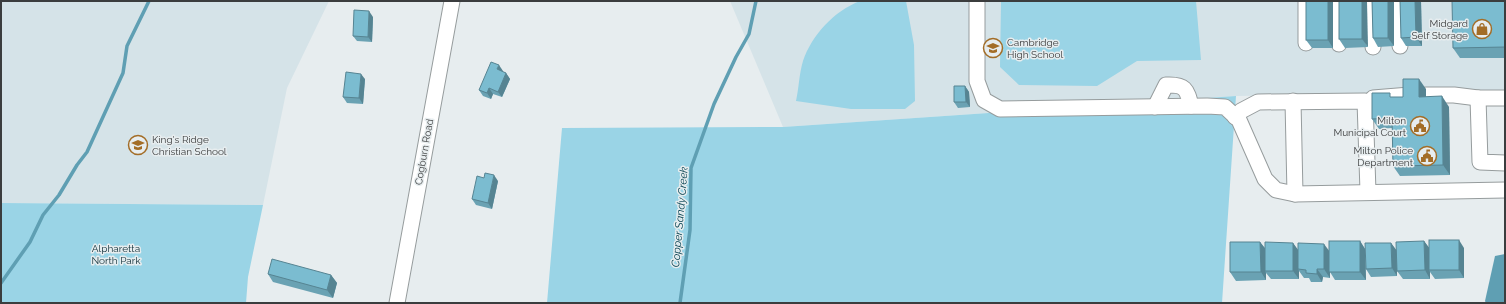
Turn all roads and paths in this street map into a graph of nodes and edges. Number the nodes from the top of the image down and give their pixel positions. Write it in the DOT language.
graph roads {
  1 [pos="452,1"];
  2 [pos="977,1"];
  3 [pos="1306,1"];
  4 [pos="1338,1"];
  5 [pos="1373,1"];
  6 [pos="1399,1"];
  7 [pos="1306,43"];
  8 [pos="1339,44"];
  9 [pos="1400,46"];
  10 [pos="1373,47"];
  11 [pos="1410,95"];
  12 [pos="1426,95"];
  13 [pos="1478,98"];
  14 [pos="1505,98"];
  15 [pos="1293,101"];
  16 [pos="1365,101"];
  17 [pos="1155,106"];
  18 [pos="1190,106"];
  19 [pos="1235,117"];
  20 [pos="1505,163"];
  21 [pos="1505,190"];
  22 [pos="1368,192"];
  23 [pos="1295,194"];
  24 [pos="397,303"];
  1 -- 24 [label="street, Cogburn Road"];
  2 -- 17 [label="street"];
  3 -- 7 [label="street"];
  4 -- 8 [label="street"];
  5 -- 10 [label="street"];
  6 -- 9 [label="street"];
  11 -- 16 [label="street"];
  12 -- 13 [label="street"];
  13 -- 14 [label="street"];
  13 -- 20 [label="street"];
  15 -- 16 [label="street"];
  15 -- 19 [label="street"];
  15 -- 23 [label="street"];
  16 -- 22 [label="street"];
  17 -- 18 [label="street"];
  17 -- 18 [label="street"];
  18 -- 19 [label="street"];
  19 -- 23 [label="street"];
  21 -- 22 [label="street"];
  22 -- 23 [label="street"];
}
